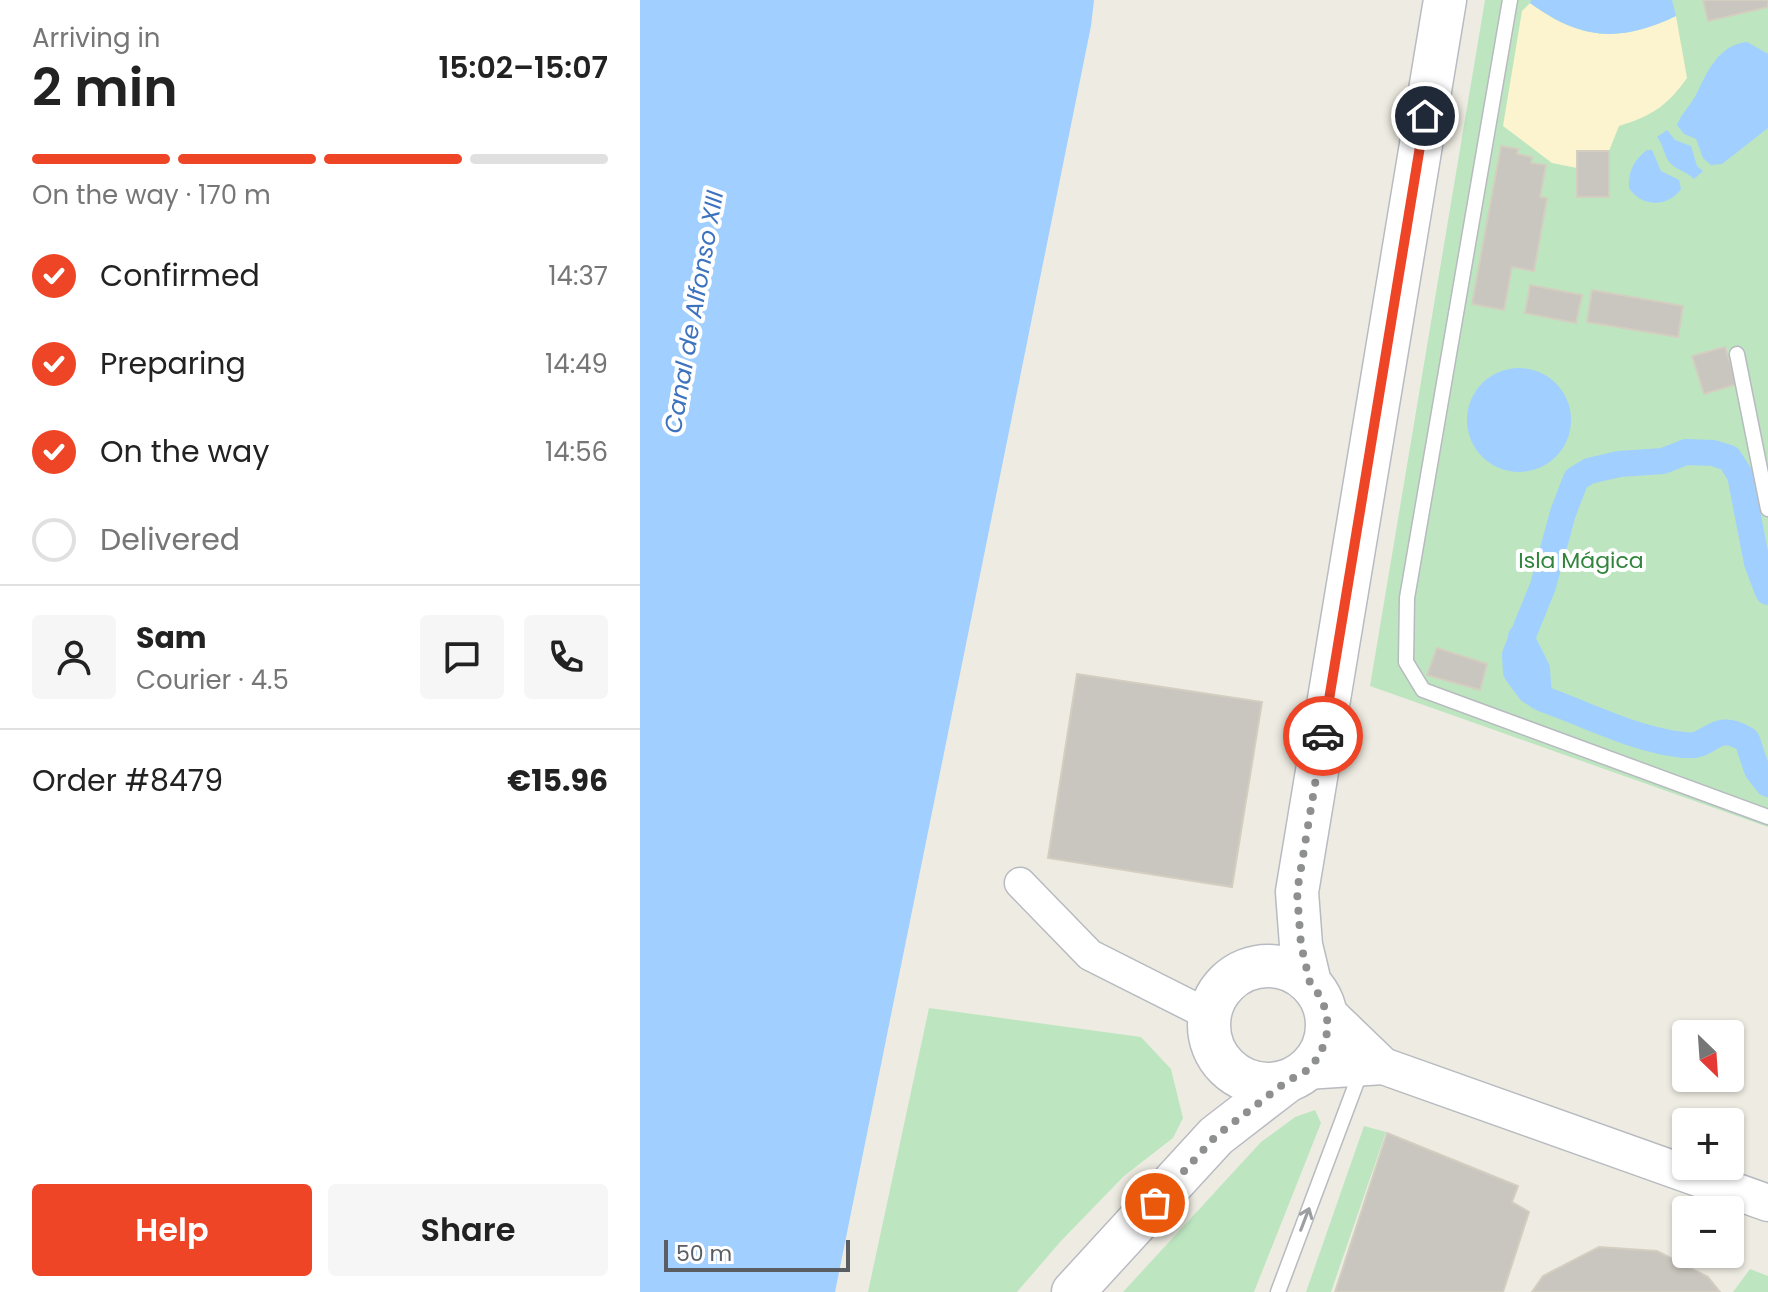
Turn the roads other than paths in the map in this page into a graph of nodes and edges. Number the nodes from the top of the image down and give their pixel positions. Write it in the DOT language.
graph roads {
  1 [pos="1445,0"];
  2 [pos="1510,0"];
  3 [pos="1737,354"];
  4 [pos="1768,509"];
  5 [pos="1768,817"];
  6 [pos="1020,883"];
  7 [pos="1297,892"];
  8 [pos="1237,974"];
  9 [pos="1318,997"];
  10 [pos="1209,1015"];
  11 [pos="1219,1060"];
  12 [pos="1372,1067"];
  13 [pos="1296,1077"];
  14 [pos="1216,1136"];
  15 [pos="1768,1203"];
  16 [pos="1073,1292"];
  17 [pos="1278,1292"];
  1 -- 7 [label="main road"];
  2 -- 5 [label="lane"];
  3 -- 4 [label="lane"];
  6 -- 10 [label="street"];
  7 -- 8 [label="main road"];
  7 -- 9 [label="main road"];
  8 -- 9 [label="main road"];
  8 -- 10 [label="main road"];
  9 -- 12 [label="street"];
  9 -- 13 [label="main road"];
  10 -- 11 [label="main road"];
  11 -- 13 [label="main road"];
  11 -- 14 [label="main road"];
  12 -- 13 [label="street"];
  12 -- 15 [label="street"];
  17 -- 12 [label="lane, one-way"];
  13 -- 14 [label="main road"];
  14 -- 16 [label="main road"];
}
